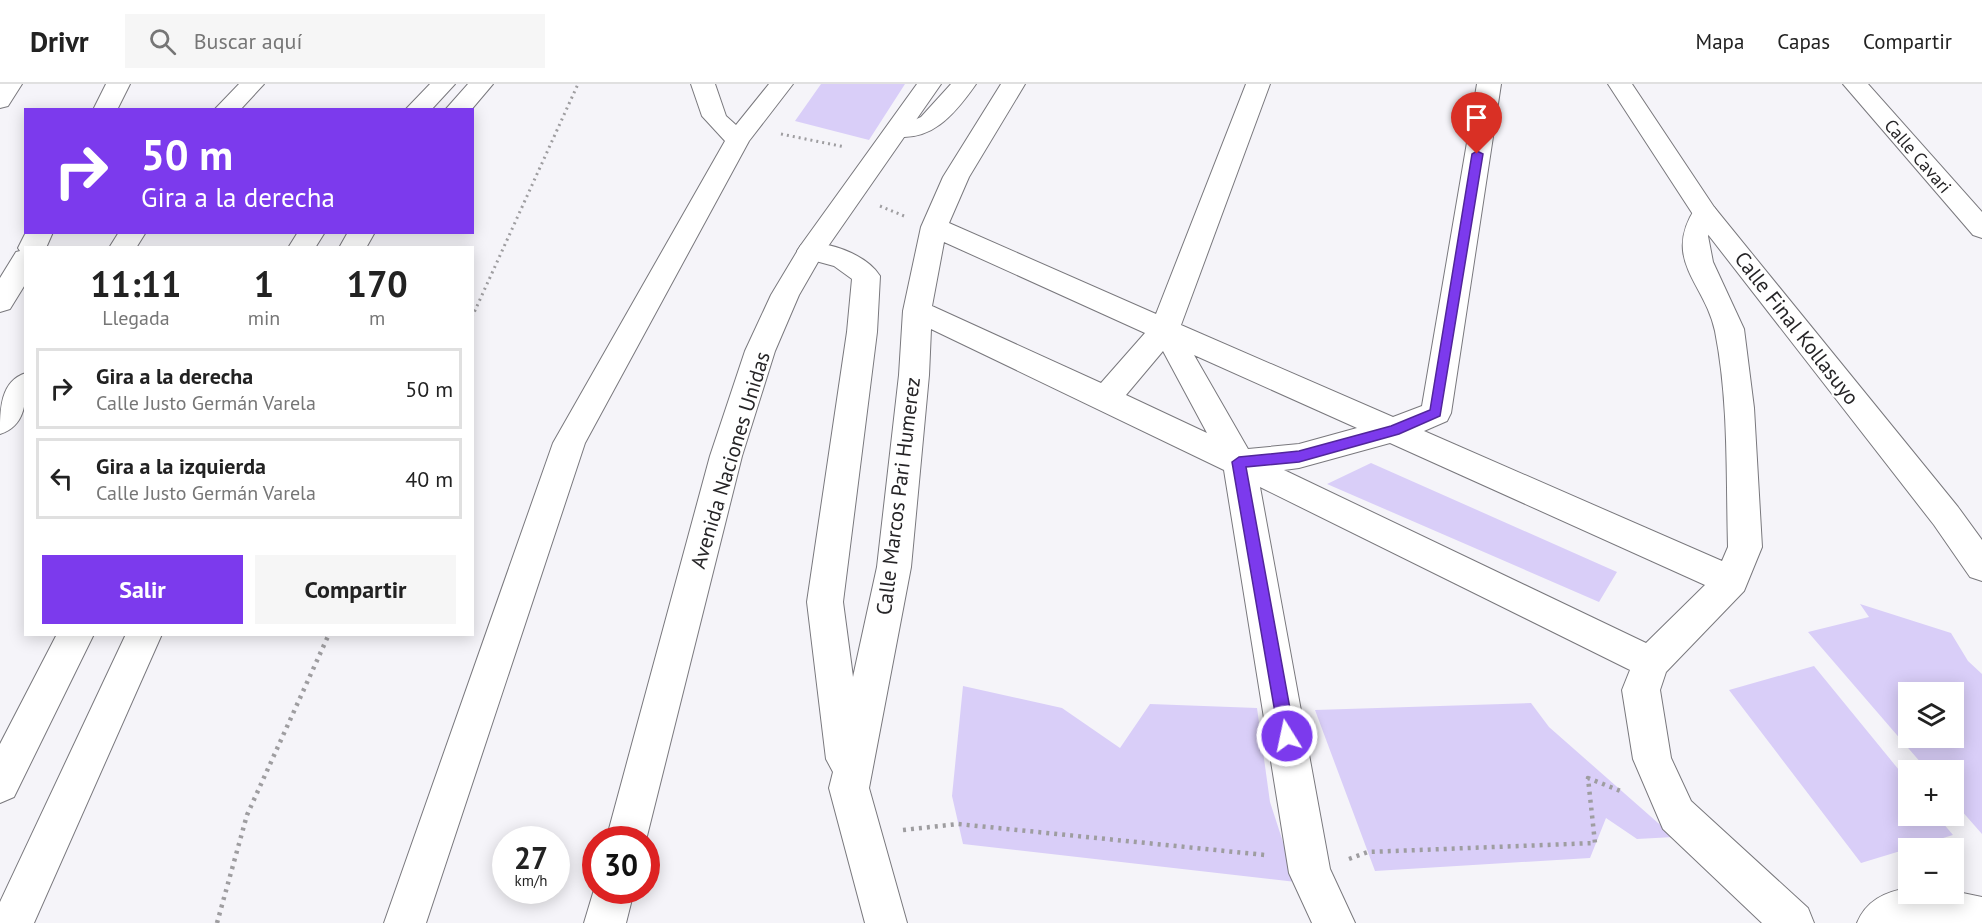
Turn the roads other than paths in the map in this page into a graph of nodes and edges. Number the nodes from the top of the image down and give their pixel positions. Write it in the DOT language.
graph roads {
  1 [pos="10,84"];
  2 [pos="118,84"];
  3 [pos="226,84"];
  4 [pos="252,84"];
  5 [pos="443,84"];
  6 [pos="481,84"];
  7 [pos="703,84"];
  8 [pos="781,84"];
  9 [pos="929,84"];
  10 [pos="964,84"];
  11 [pos="1013,84"];
  12 [pos="1258,84"];
  13 [pos="1489,84"];
  14 [pos="1620,84"];
  15 [pos="1855,84"];
  16 [pos="0,100"];
  17 [pos="106,108"];
  18 [pos="216,108"];
  19 [pos="228,108"];
  20 [pos="419,108"];
  21 [pos="459,108"];
  22 [pos="743,133"];
  23 [pos="890,142"];
  24 [pos="1705,213"];
  25 [pos="934,227"];
  26 [pos="1982,229"];
  27 [pos="811,251"];
  28 [pos="24,261"];
  29 [pos="0,302"];
  30 [pos="916,311"];
  31 [pos="1164,329"];
  32 [pos="24,387"];
  33 [pos="1106,398"];
  34 [pos="0,422"];
  35 [pos="1394,430"];
  36 [pos="1239,462"];
  37 [pos="1982,567"];
  38 [pos="1732,581"];
  39 [pos="75,636"];
  40 [pos="143,636"];
  41 [pos="1651,663"];
  42 [pos="0,784"];
  43 [pos="849,788"];
  44 [pos="630,826"];
  45 [pos="609,904"];
  46 [pos="1982,918"];
  47 [pos="12,923"];
  48 [pos="405,923"];
  49 [pos="604,923"];
  50 [pos="886,923"];
  51 [pos="1334,923"];
  52 [pos="1793,923"];
  53 [pos="1878,923"];
  1 -- 16 [label="main road"];
  2 -- 17 [label="main road"];
  3 -- 18 [label="main road"];
  4 -- 19 [label="main road"];
  5 -- 20 [label="main road"];
  6 -- 21 [label="main road"];
  7 -- 22 [label="main road"];
  8 -- 22 [label="main road"];
  9 -- 23 [label="main road, Avenida Naciones Unidas"];
  10 -- 23 [label="main road"];
  11 -- 25 [label="main road, Calle Marcos Pari Humerez"];
  12 -- 31 [label="main road"];
  13 -- 35 [label="main road"];
  14 -- 24 [label="main road, Calle Final Kollasuyo"];
  15 -- 26 [label="main road, Calle Cavari"];
  22 -- 48 [label="main road"];
  23 -- 27 [label="main road, Avenida Naciones Unidas"];
  24 -- 37 [label="main road, Calle Final Kollasuyo"];
  24 -- 38 [label="main road"];
  25 -- 30 [label="main road, Calle Marcos Pari Humerez"];
  25 -- 31 [label="main road"];
  27 -- 43 [label="main road"];
  27 -- 44 [label="main road, Avenida Naciones Unidas"];
  28 -- 29 [label="main road"];
  30 -- 33 [label="main road"];
  30 -- 43 [label="main road, Calle Marcos Pari Humerez"];
  31 -- 33 [label="main road"];
  31 -- 35 [label="main road"];
  31 -- 36 [label="main road"];
  32 -- 34 [label="main road"];
  33 -- 36 [label="main road"];
  35 -- 36 [label="main road"];
  35 -- 38 [label="main road"];
  36 -- 41 [label="main road"];
  36 -- 51 [label="main road"];
  38 -- 41 [label="main road"];
  39 -- 42 [label="main road"];
  40 -- 47 [label="main road"];
  41 -- 52 [label="main road"];
  43 -- 50 [label="main road, Calle Marcos Pari Humerez"];
  45 -- 49 [label="main road"];
  46 -- 53 [label="main road"];
}
